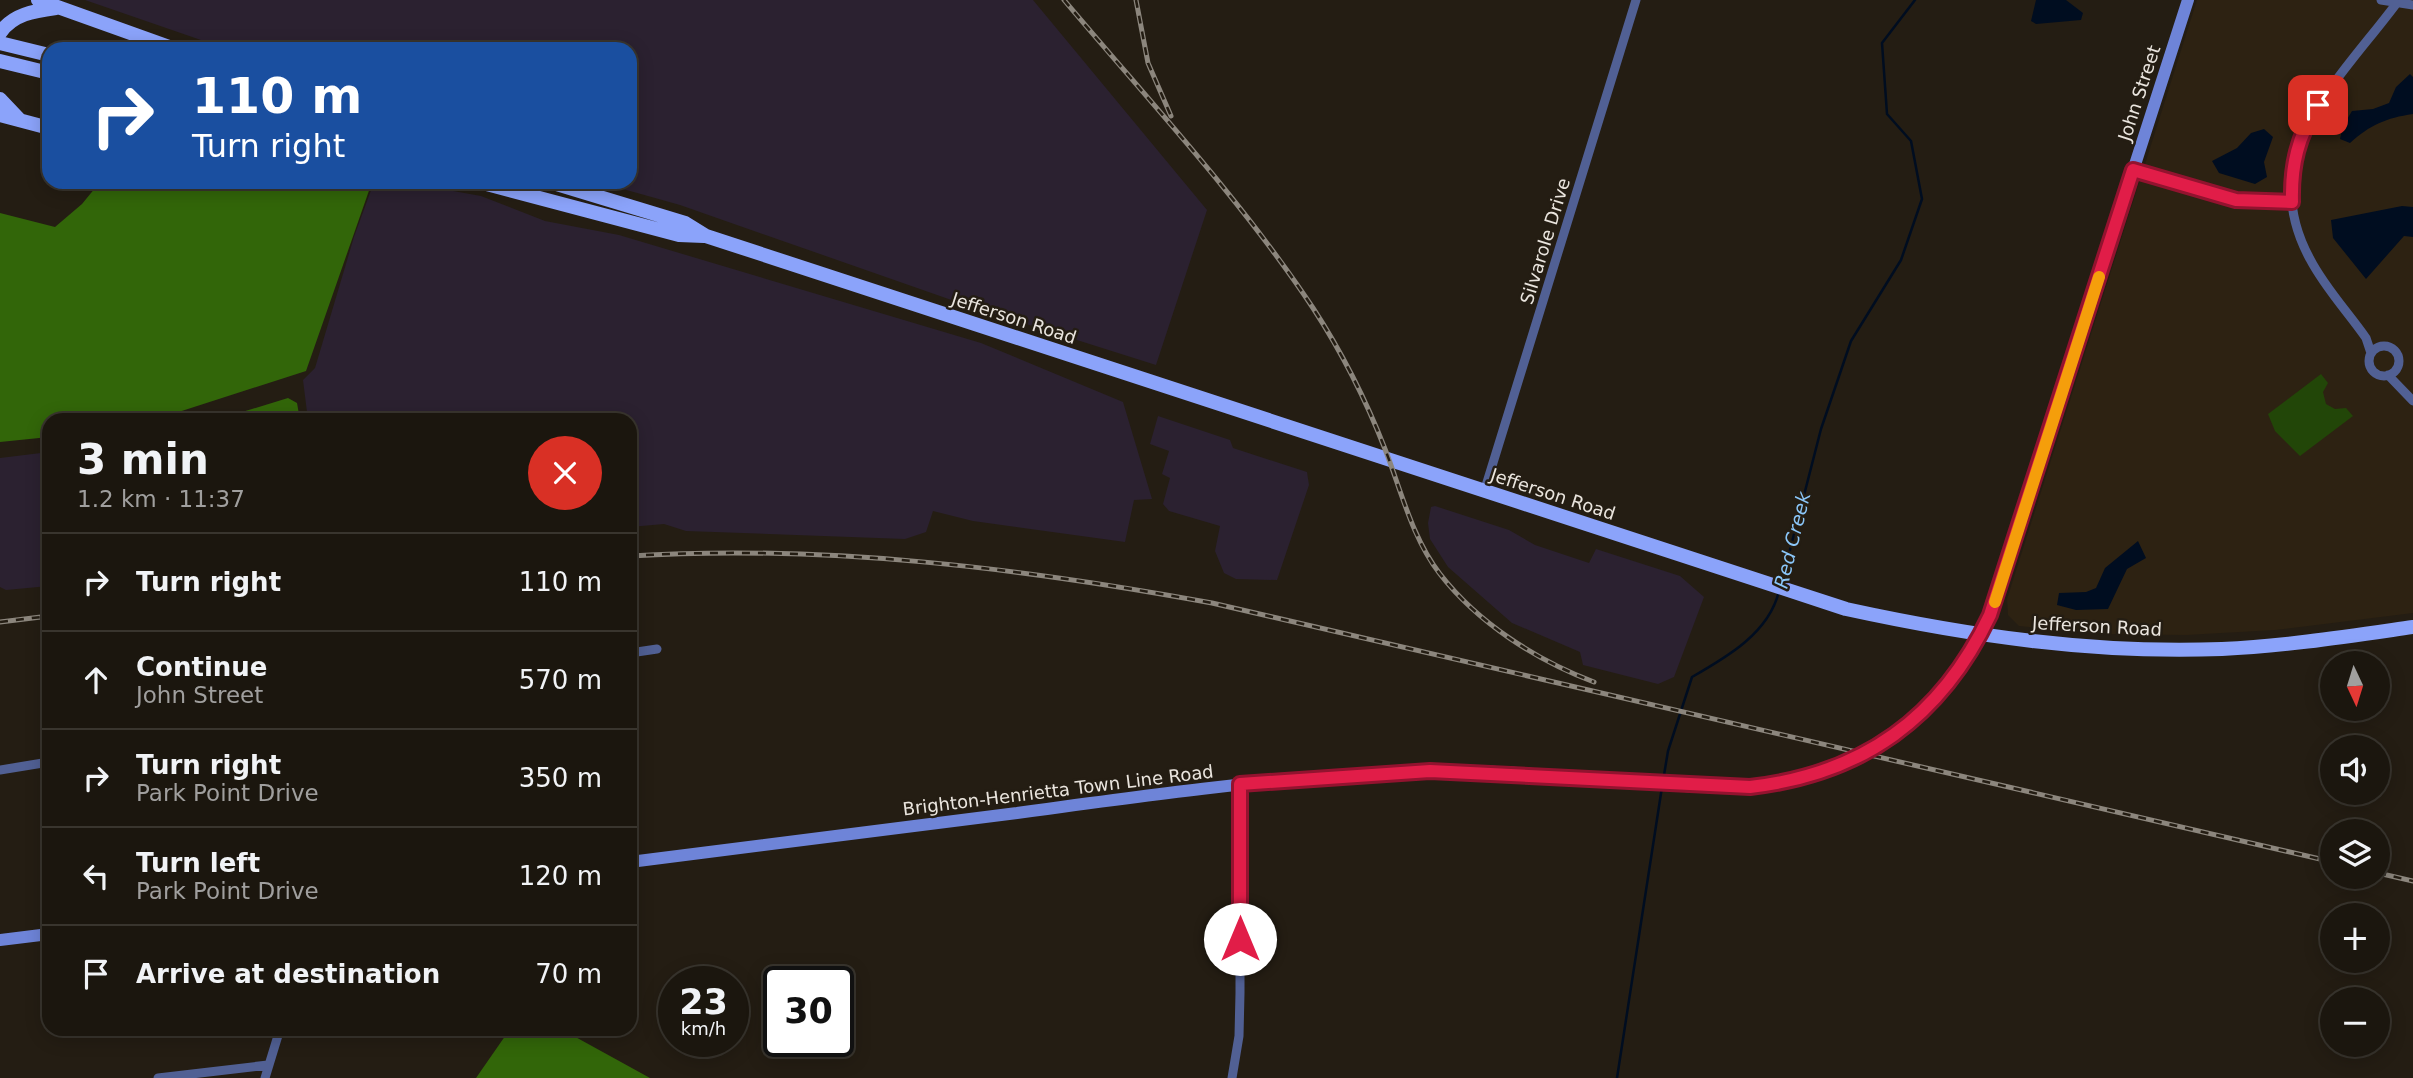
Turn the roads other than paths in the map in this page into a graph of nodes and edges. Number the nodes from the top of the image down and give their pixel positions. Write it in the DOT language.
graph roads {
  1 [pos="38,0"];
  2 [pos="1636,0"];
  3 [pos="2188,0"];
  4 [pos="2381,0"];
  5 [pos="2398,2"];
  6 [pos="2413,5"];
  7 [pos="61,7"];
  8 [pos="0,33"];
  9 [pos="156,42"];
  10 [pos="0,43"];
  11 [pos="42,53"];
  12 [pos="7,62"];
  13 [pos="42,71"];
  14 [pos="0,99"];
  15 [pos="0,115"];
  16 [pos="20,120"];
  17 [pos="42,126"];
  18 [pos="2133,170"];
  19 [pos="505,189"];
  20 [pos="573,189"];
  21 [pos="2292,202"];
  22 [pos="706,236"];
  23 [pos="2366,338"];
  24 [pos="2380,346"];
  25 [pos="2371,353"];
  26 [pos="2397,368"];
  27 [pos="2389,375"];
  28 [pos="2400,384"];
  29 [pos="2413,401"];
  30 [pos="1484,492"];
  31 [pos="2413,627"];
  32 [pos="1980,635"];
  33 [pos="657,649"];
  34 [pos="637,652"];
  35 [pos="42,763"];
  36 [pos="0,770"];
  37 [pos="1240,784"];
  38 [pos="637,861"];
  39 [pos="42,935"];
  40 [pos="0,940"];
  41 [pos="278,1036"];
  42 [pos="268,1065"];
  43 [pos="158,1078"];
  44 [pos="265,1078"];
  45 [pos="1232,1078"];
  1 -- 7 [label="main road"];
  2 -- 30 [label="street, Silvarole Drive"];
  3 -- 18 [label="street, John Street"];
  4 -- 5 [label="street"];
  5 -- 6 [label="street"];
  5 -- 21 [label="street"];
  7 -- 8 [label="main road"];
  7 -- 9 [label="main road"];
  10 -- 11 [label="main road"];
  12 -- 13 [label="main road"];
  14 -- 16 [label="main road"];
  15 -- 16 [label="main road"];
  16 -- 17 [label="main road"];
  18 -- 21 [label="street"];
  18 -- 32 [label="street, John Street"];
  19 -- 22 [label="main road, Jefferson Road"];
  20 -- 22 [label="main road, Jefferson Road"];
  21 -- 23 [label="street"];
  22 -- 30 [label="main road, Jefferson Road"];
  23 -- 24 [label="street"];
  23 -- 25 [label="street"];
  24 -- 25 [label="street"];
  24 -- 26 [label="street"];
  25 -- 27 [label="street"];
  26 -- 27 [label="street"];
  26 -- 28 [label="street"];
  27 -- 28 [label="street"];
  28 -- 29 [label="street"];
  30 -- 32 [label="main road, Jefferson Road"];
  31 -- 32 [label="main road, Jefferson Road"];
  32 -- 37 [label="street, Brighton-Henrietta Town Line Road"];
  33 -- 34 [label="street"];
  35 -- 36 [label="street"];
  37 -- 38 [label="street, Brighton-Henrietta Town Line Road"];
  37 -- 45 [label="street"];
  39 -- 40 [label="street"];
  41 -- 42 [label="street"];
  42 -- 43 [label="street"];
  42 -- 44 [label="street"];
}
